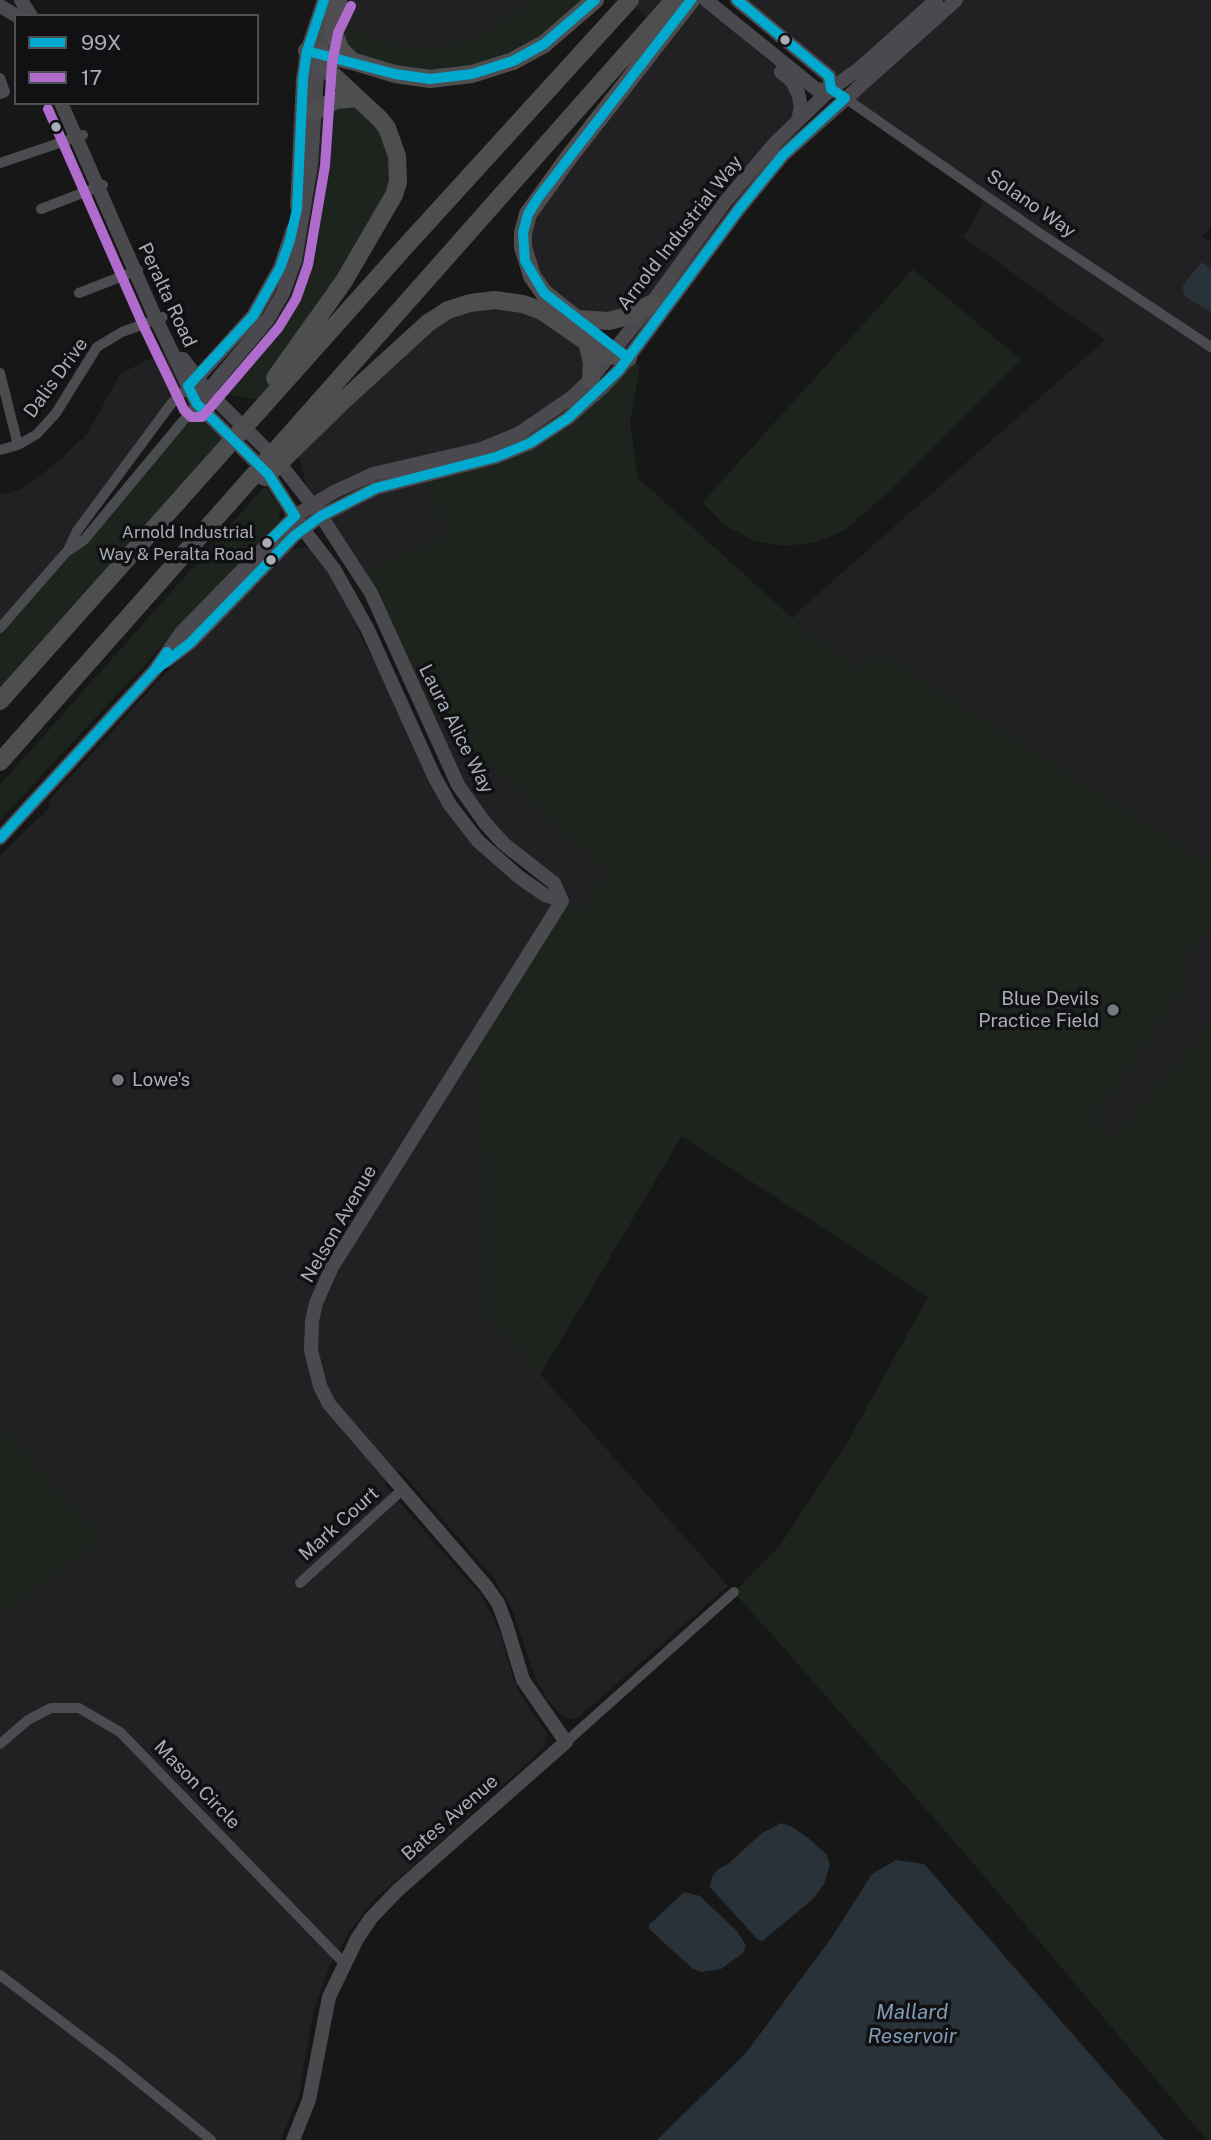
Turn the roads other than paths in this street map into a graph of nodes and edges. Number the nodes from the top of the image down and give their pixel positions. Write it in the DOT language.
graph roads {
  1 [pos="324,0"];
  2 [pos="338,0"];
  3 [pos="595,0"];
  4 [pos="674,0"];
  5 [pos="691,0"];
  6 [pos="706,0"];
  7 [pos="737,0"];
  8 [pos="936,0"];
  9 [pos="956,0"];
  10 [pos="627,4"];
  11 [pos="737,27"];
  12 [pos="652,37"];
  13 [pos="315,56"];
  14 [pos="352,61"];
  15 [pos="0,78"];
  16 [pos="831,89"];
  17 [pos="0,94"];
  18 [pos="356,98"];
  19 [pos="845,98"];
  20 [pos="62,105"];
  21 [pos="70,105"];
  22 [pos="315,111"];
  23 [pos="798,120"];
  24 [pos="79,136"];
  25 [pos="0,163"];
  26 [pos="101,186"];
  27 [pos="41,209"];
  28 [pos="138,270"];
  29 [pos="79,293"];
  30 [pos="651,304"];
  31 [pos="159,318"];
  32 [pos="577,319"];
  33 [pos="587,342"];
  34 [pos="1211,347"];
  35 [pos="618,354"];
  36 [pos="0,373"];
  37 [pos="592,379"];
  38 [pos="192,383"];
  39 [pos="207,391"];
  40 [pos="266,396"];
  41 [pos="197,404"];
  42 [pos="292,440"];
  43 [pos="18,445"];
  44 [pos="0,450"];
  45 [pos="316,510"];
  46 [pos="295,516"];
  47 [pos="303,529"];
  48 [pos="68,550"];
  49 [pos="0,628"];
  50 [pos="154,671"];
  51 [pos="0,701"];
  52 [pos="0,762"];
  53 [pos="0,838"];
  54 [pos="562,901"];
  55 [pos="402,1490"];
  56 [pos="300,1583"];
  57 [pos="734,1592"];
  58 [pos="566,1742"];
  59 [pos="0,1744"];
  60 [pos="344,1964"];
  61 [pos="0,1975"];
  62 [pos="211,2140"];
  63 [pos="293,2140"];
  1 -- 13 [label="street"];
  2 -- 13 [label="street"];
  2 -- 14 [label="highway"];
  3 -- 14 [label="highway"];
  4 -- 12 [label="highway"];
  5 -- 12 [label="highway"];
  6 -- 11 [label="street, Solano Way"];
  7 -- 16 [label="street, Solano Way"];
  8 -- 16 [label="street, Arnold Industrial Way"];
  9 -- 19 [label="street, Arnold Industrial Way"];
  10 -- 40 [label="highway"];
  11 -- 16 [label="street, Solano Way"];
  11 -- 23 [label="street"];
  12 -- 32 [label="highway"];
  12 -- 42 [label="highway"];
  13 -- 14 [label="highway"];
  13 -- 18 [label="highway"];
  13 -- 22 [label="street"];
  13 -- 38 [label="street"];
  15 -- 17 [label="street"];
  16 -- 19 [label="street, Solano Way"];
  16 -- 23 [label="street, Arnold Industrial Way"];
  18 -- 22 [label="highway"];
  18 -- 40 [label="highway"];
  19 -- 34 [label="street, Solano Way"];
  19 -- 35 [label="street, Arnold Industrial Way"];
  20 -- 24 [label="street, Peralta Road"];
  21 -- 24 [label="street, Peralta Road"];
  22 -- 39 [label="street"];
  23 -- 30 [label="street, Arnold Industrial Way"];
  24 -- 25 [label="street"];
  24 -- 26 [label="street, Peralta Road"];
  26 -- 27 [label="street"];
  26 -- 28 [label="street, Peralta Road"];
  28 -- 29 [label="street"];
  28 -- 31 [label="street, Peralta Road"];
  30 -- 32 [label="highway"];
  30 -- 35 [label="street, Arnold Industrial Way"];
  31 -- 38 [label="street, Peralta Road"];
  31 -- 43 [label="street, Dalis Drive"];
  32 -- 35 [label="highway"];
  33 -- 35 [label="highway"];
  33 -- 37 [label="highway"];
  33 -- 42 [label="highway"];
  35 -- 37 [label="street, Arnold Industrial Way"];
  35 -- 45 [label="street, Arnold Industrial Way"];
  36 -- 43 [label="street, Dalis Drive"];
  37 -- 45 [label="street, Arnold Industrial Way"];
  38 -- 39 [label="street, Peralta Road"];
  38 -- 41 [label="street, Peralta Road"];
  38 -- 48 [label="street"];
  39 -- 41 [label="street"];
  39 -- 45 [label="street, Peralta Road"];
  40 -- 51 [label="highway"];
  41 -- 46 [label="street, Peralta Road"];
  41 -- 48 [label="street"];
  42 -- 52 [label="highway"];
  43 -- 44 [label="street, Dalis Drive"];
  45 -- 46 [label="street, Arnold Industrial Way"];
  45 -- 47 [label="street, Arnold Industrial Way"];
  45 -- 54 [label="street, Laura Alice Way"];
  46 -- 47 [label="street, Laura Alice Way"];
  46 -- 50 [label="street, Arnold Industrial Way"];
  47 -- 50 [label="street, Arnold Industrial Way"];
  47 -- 54 [label="street, Laura Alice Way"];
  48 -- 49 [label="street"];
  50 -- 53 [label="street, Arnold Industrial Way"];
  54 -- 55 [label="street, Nelson Avenue"];
  55 -- 56 [label="street, Mark Court"];
  55 -- 58 [label="street, Nelson Avenue"];
  57 -- 58 [label="street, Bates Avenue"];
  58 -- 60 [label="street, Bates Avenue"];
  59 -- 60 [label="street, Mason Circle"];
  60 -- 63 [label="street, Bates Avenue"];
  61 -- 62 [label="street"];
}
